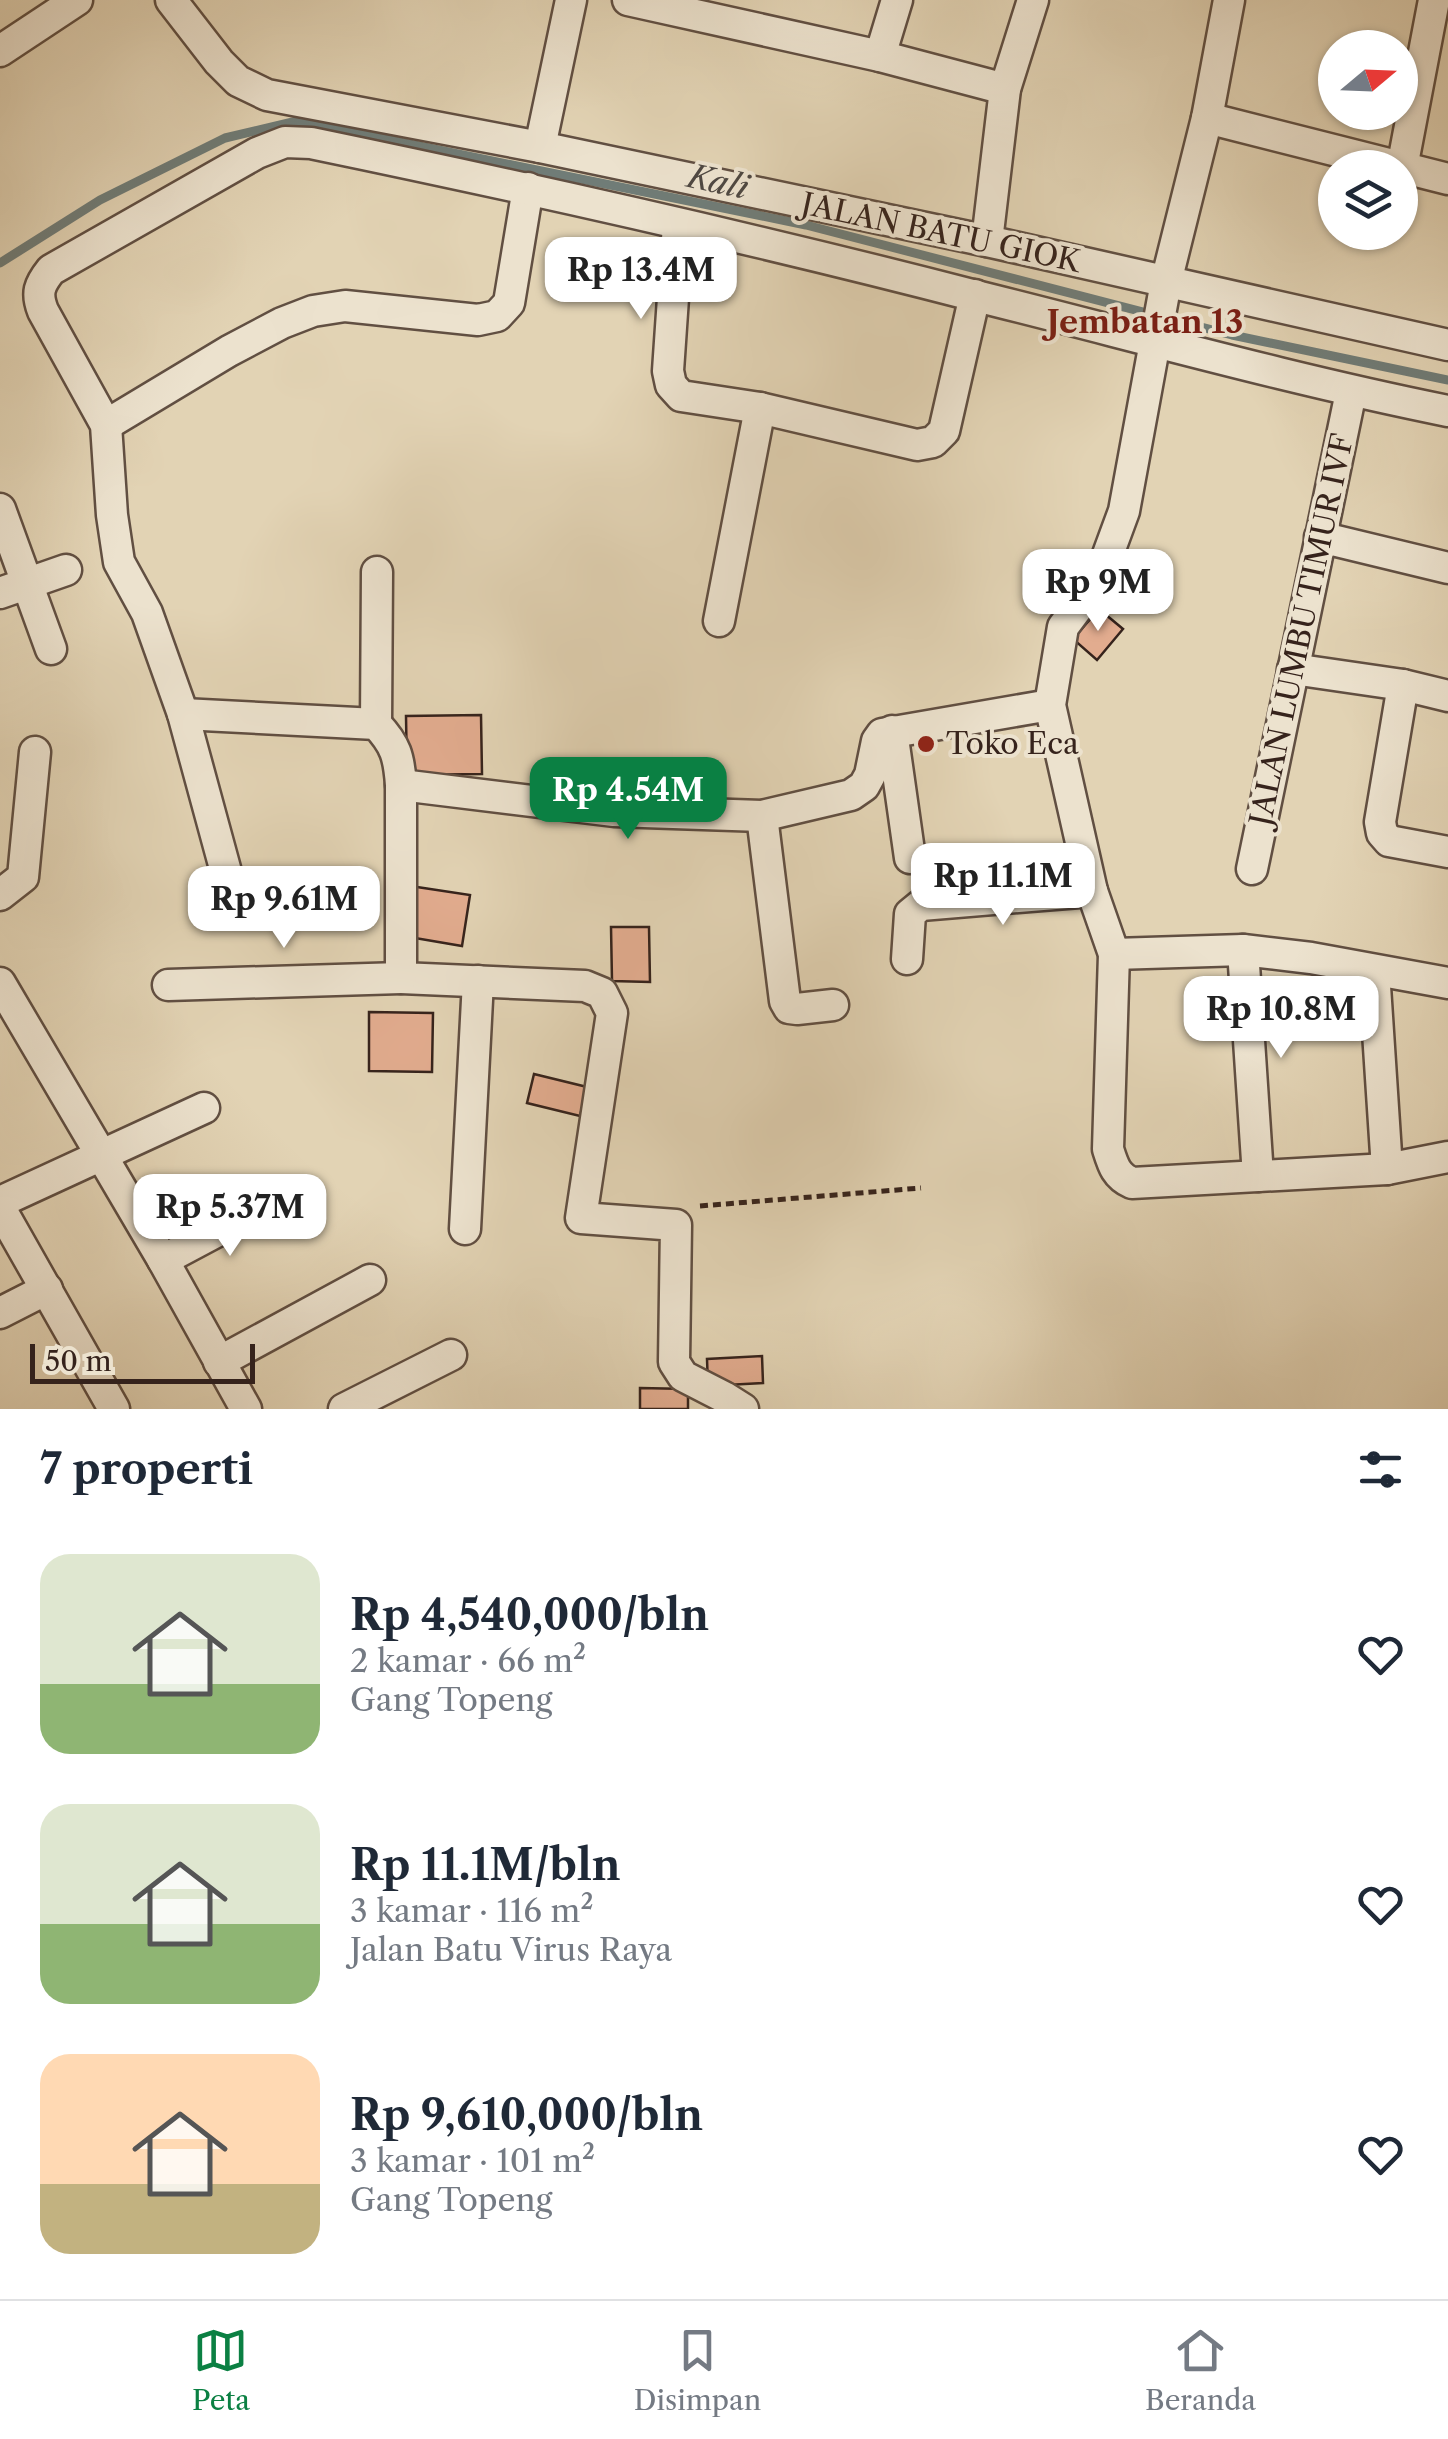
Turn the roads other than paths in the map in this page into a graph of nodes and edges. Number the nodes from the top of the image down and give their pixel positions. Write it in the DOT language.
graph roads {
  1 [pos="77,0"];
  2 [pos="171,0"];
  3 [pos="571,0"];
  4 [pos="628,0"];
  5 [pos="896,0"];
  6 [pos="1033,0"];
  7 [pos="1229,0"];
  8 [pos="1434,0"];
  9 [pos="0,51"];
  10 [pos="880,56"];
  11 [pos="1005,89"];
  12 [pos="1207,118"];
  13 [pos="540,147"];
  14 [pos="1332,150"];
  15 [pos="1405,150"];
  16 [pos="1418,172"];
  17 [pos="1448,179"];
  18 [pos="528,188"];
  19 [pos="678,225"];
  20 [pos="987,241"];
  21 [pos="1165,291"];
  22 [pos="974,295"];
  23 [pos="1157,337"];
  24 [pos="1448,344"];
  25 [pos="1351,392"];
  26 [pos="760,408"];
  27 [pos="1448,412"];
  28 [pos="106,426"];
  29 [pos="0,509"];
  30 [pos="1320,537"];
  31 [pos="1448,568"];
  32 [pos="66,570"];
  33 [pos="377,572"];
  34 [pos="14,589"];
  35 [pos="719,621"];
  36 [pos="51,649"];
  37 [pos="1293,669"];
  38 [pos="1403,685"];
  39 [pos="1448,696"];
  40 [pos="1050,705"];
  41 [pos="182,714"];
  42 [pos="376,724"];
  43 [pos="892,732"];
  44 [pos="34,752"];
  45 [pos="402,785"];
  46 [pos="762,816"];
  47 [pos="1448,852"];
  48 [pos="910,858"];
  49 [pos="1252,869"];
  50 [pos="226,872"];
  51 [pos="1092,891"];
  52 [pos="0,895"];
  53 [pos="1243,950"];
  54 [pos="1114,954"];
  55 [pos="908,959"];
  56 [pos="1374,971"];
  57 [pos="401,978"];
  58 [pos="478,981"];
  59 [pos="0,983"];
  60 [pos="1448,983"];
  61 [pos="168,985"];
  62 [pos="833,1005"];
  63 [pos="204,1108"];
  64 [pos="102,1156"];
  65 [pos="1448,1157"];
  66 [pos="1387,1169"];
  67 [pos="1258,1176"];
  68 [pos="268,1204"];
  69 [pos="0,1205"];
  70 [pos="465,1228"];
  71 [pos="163,1260"];
  72 [pos="370,1280"];
  73 [pos="47,1289"];
  74 [pos="0,1313"];
  75 [pos="451,1354"];
  76 [pos="220,1362"];
  77 [pos="114,1409"];
  78 [pos="246,1409"];
  79 [pos="344,1409"];
  80 [pos="743,1409"];
  1 -- 9 [label="street"];
  2 -- 13 [label="street, JALAN BATU GIOK"];
  3 -- 13 [label="street"];
  4 -- 10 [label="street"];
  5 -- 10 [label="street"];
  6 -- 11 [label="street"];
  7 -- 12 [label="street"];
  8 -- 15 [label="street"];
  10 -- 11 [label="street"];
  11 -- 20 [label="street"];
  12 -- 14 [label="street"];
  12 -- 21 [label="street"];
  13 -- 20 [label="street, JALAN BATU GIOK"];
  16 -- 17 [label="street"];
  18 -- 19 [label="street"];
  18 -- 28 [label="street"];
  18 -- 28 [label="street"];
  19 -- 22 [label="street"];
  19 -- 26 [label="street"];
  20 -- 21 [label="street, JALAN BATU GIOK"];
  21 -- 23 [label="street"];
  21 -- 24 [label="street, JALAN BATU GIOK"];
  22 -- 23 [label="street"];
  22 -- 26 [label="street"];
  23 -- 25 [label="street"];
  23 -- 40 [label="street"];
  25 -- 27 [label="street"];
  25 -- 30 [label="street, JALAN LUMBU TIMUR IVF"];
  26 -- 35 [label="street"];
  28 -- 41 [label="street"];
  29 -- 34 [label="street"];
  30 -- 31 [label="street"];
  30 -- 37 [label="street, JALAN LUMBU TIMUR IVF"];
  32 -- 34 [label="street"];
  33 -- 42 [label="street"];
  34 -- 36 [label="street"];
  37 -- 38 [label="street"];
  37 -- 49 [label="street, JALAN LUMBU TIMUR IVF"];
  38 -- 39 [label="street"];
  38 -- 47 [label="street"];
  40 -- 43 [label="street"];
  40 -- 51 [label="street"];
  41 -- 42 [label="street"];
  41 -- 50 [label="street"];
  42 -- 45 [label="street"];
  43 -- 46 [label="street"];
  43 -- 48 [label="street"];
  44 -- 52 [label="street"];
  45 -- 46 [label="street"];
  45 -- 57 [label="street"];
  46 -- 62 [label="street"];
  51 -- 54 [label="street"];
  51 -- 55 [label="street"];
  53 -- 54 [label="street"];
  53 -- 56 [label="street"];
  53 -- 67 [label="street"];
  54 -- 67 [label="street"];
  56 -- 60 [label="street"];
  56 -- 66 [label="street"];
  57 -- 58 [label="street"];
  57 -- 61 [label="street"];
  58 -- 70 [label="street"];
  58 -- 80 [label="street"];
  59 -- 64 [label="street"];
  63 -- 64 [label="street"];
  64 -- 69 [label="street"];
  64 -- 71 [label="street"];
  65 -- 66 [label="street"];
  66 -- 67 [label="street"];
  68 -- 71 [label="street"];
  69 -- 73 [label="street"];
  71 -- 76 [label="street"];
  72 -- 76 [label="street"];
  73 -- 74 [label="street"];
  73 -- 77 [label="street"];
  75 -- 79 [label="street"];
  76 -- 78 [label="street"];
}
